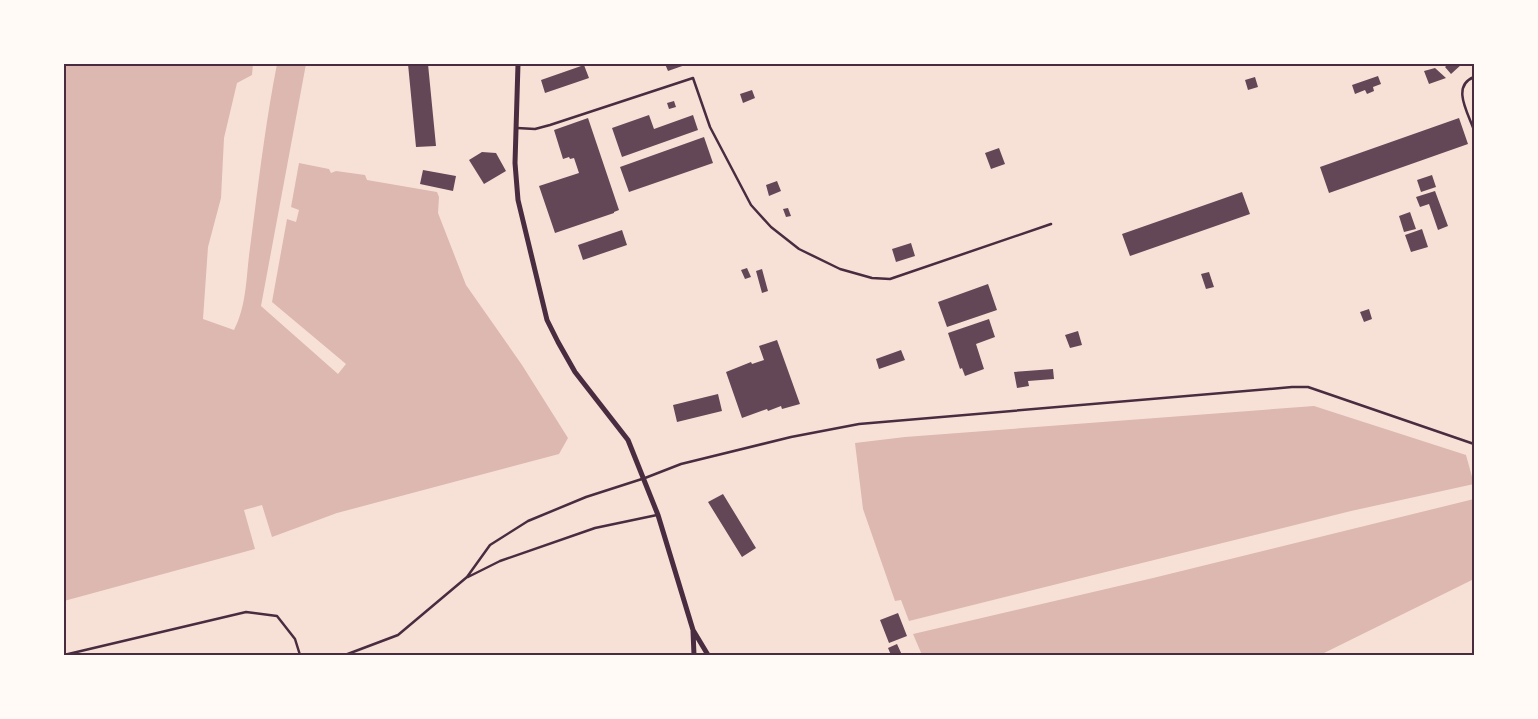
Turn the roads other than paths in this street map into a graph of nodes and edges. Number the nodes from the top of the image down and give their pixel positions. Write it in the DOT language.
graph roads {
  1 [pos="518,64"];
  2 [pos="1474,77"];
  3 [pos="516,128"];
  4 [pos="1474,130"];
  5 [pos="1051,224"];
  6 [pos="1474,444"];
  7 [pos="645,478"];
  8 [pos="658,515"];
  9 [pos="467,577"];
  10 [pos="693,630"];
  11 [pos="64,655"];
  12 [pos="300,655"];
  13 [pos="345,655"];
  14 [pos="694,655"];
  15 [pos="708,655"];
  1 -- 3 [label="street"];
  2 -- 4 [label="lane"];
  3 -- 5 [label="lane"];
  3 -- 7 [label="street"];
  6 -- 7 [label="lane"];
  7 -- 8 [label="street"];
  7 -- 9 [label="lane"];
  8 -- 9 [label="lane"];
  8 -- 10 [label="street"];
  9 -- 13 [label="lane"];
  10 -- 14 [label="street"];
  10 -- 15 [label="street"];
  11 -- 12 [label="lane"];
}
